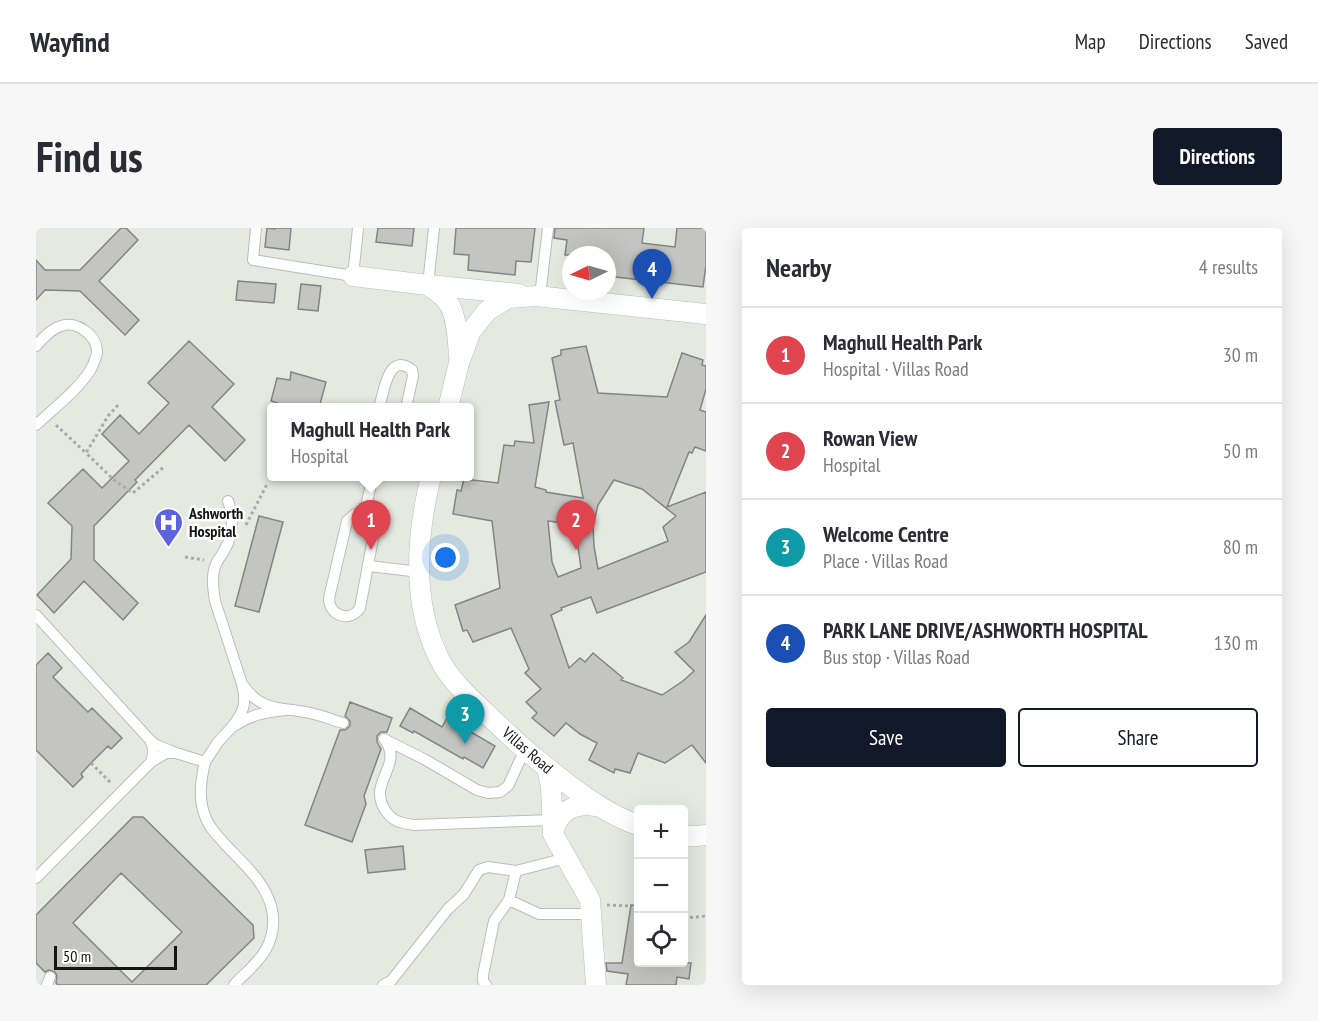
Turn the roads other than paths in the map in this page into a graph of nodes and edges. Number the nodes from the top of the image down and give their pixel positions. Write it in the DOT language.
graph roads {
  1 [pos="256,228"];
  2 [pos="358,228"];
  3 [pos="434,228"];
  4 [pos="548,228"];
  5 [pos="353,276"];
  6 [pos="428,285"];
  7 [pos="538,296"];
  8 [pos="706,314"];
  9 [pos="36,346"];
  10 [pos="459,363"];
  11 [pos="381,403"];
  12 [pos="407,403"];
  13 [pos="449,403"];
  14 [pos="36,425"];
  15 [pos="372,481"];
  16 [pos="430,481"];
  17 [pos="228,501"];
  18 [pos="364,515"];
  19 [pos="369,566"];
  20 [pos="420,573"];
  21 [pos="36,615"];
  22 [pos="242,684"];
  23 [pos="286,710"];
  24 [pos="343,723"];
  25 [pos="231,728"];
  26 [pos="150,740"];
  27 [pos="176,753"];
  28 [pos="528,753"];
  29 [pos="424,759"];
  30 [pos="151,762"];
  31 [pos="205,762"];
  32 [pos="390,765"];
  33 [pos="547,768"];
  34 [pos="603,807"];
  35 [pos="634,823"];
  36 [pos="552,827"];
  37 [pos="566,858"];
  38 [pos="516,872"];
  39 [pos="36,878"];
  40 [pos="509,900"];
  41 [pos="590,909"];
  42 [pos="234,985"];
  43 [pos="383,985"];
  44 [pos="486,985"];
  45 [pos="596,985"];
  1 -- 5 [label="lane"];
  2 -- 5 [label="lane"];
  3 -- 6 [label="lane"];
  4 -- 7 [label="lane"];
  5 -- 6 [label="street"];
  6 -- 7 [label="street"];
  6 -- 10 [label="street"];
  7 -- 8 [label="street"];
  7 -- 10 [label="street"];
  9 -- 14 [label="lane"];
  10 -- 13 [label="street"];
  11 -- 12 [label="lane"];
  15 -- 18 [label="lane"];
  16 -- 20 [label="street, Villas Road"];
  17 -- 22 [label="lane"];
  18 -- 19 [label="lane"];
  18 -- 19 [label="lane"];
  19 -- 20 [label="lane"];
  20 -- 28 [label="street, Villas Road"];
  21 -- 26 [label="lane"];
  22 -- 23 [label="lane"];
  22 -- 25 [label="lane"];
  23 -- 24 [label="lane"];
  23 -- 25 [label="lane"];
  25 -- 31 [label="lane"];
  26 -- 27 [label="lane"];
  26 -- 30 [label="lane"];
  27 -- 30 [label="lane"];
  27 -- 31 [label="lane"];
  28 -- 29 [label="lane"];
  28 -- 33 [label="street, Villas Road"];
  29 -- 32 [label="lane"];
  29 -- 32 [label="lane"];
  30 -- 39 [label="lane"];
  31 -- 42 [label="lane"];
  32 -- 36 [label="lane"];
  33 -- 34 [label="street, Villas Road"];
  33 -- 36 [label="street"];
  34 -- 35 [label="street, Villas Road"];
  34 -- 36 [label="street"];
  36 -- 37 [label="street"];
  37 -- 38 [label="lane"];
  37 -- 41 [label="street"];
  38 -- 40 [label="lane"];
  38 -- 43 [label="lane"];
  40 -- 41 [label="lane"];
  40 -- 44 [label="lane"];
  41 -- 45 [label="street"];
}
